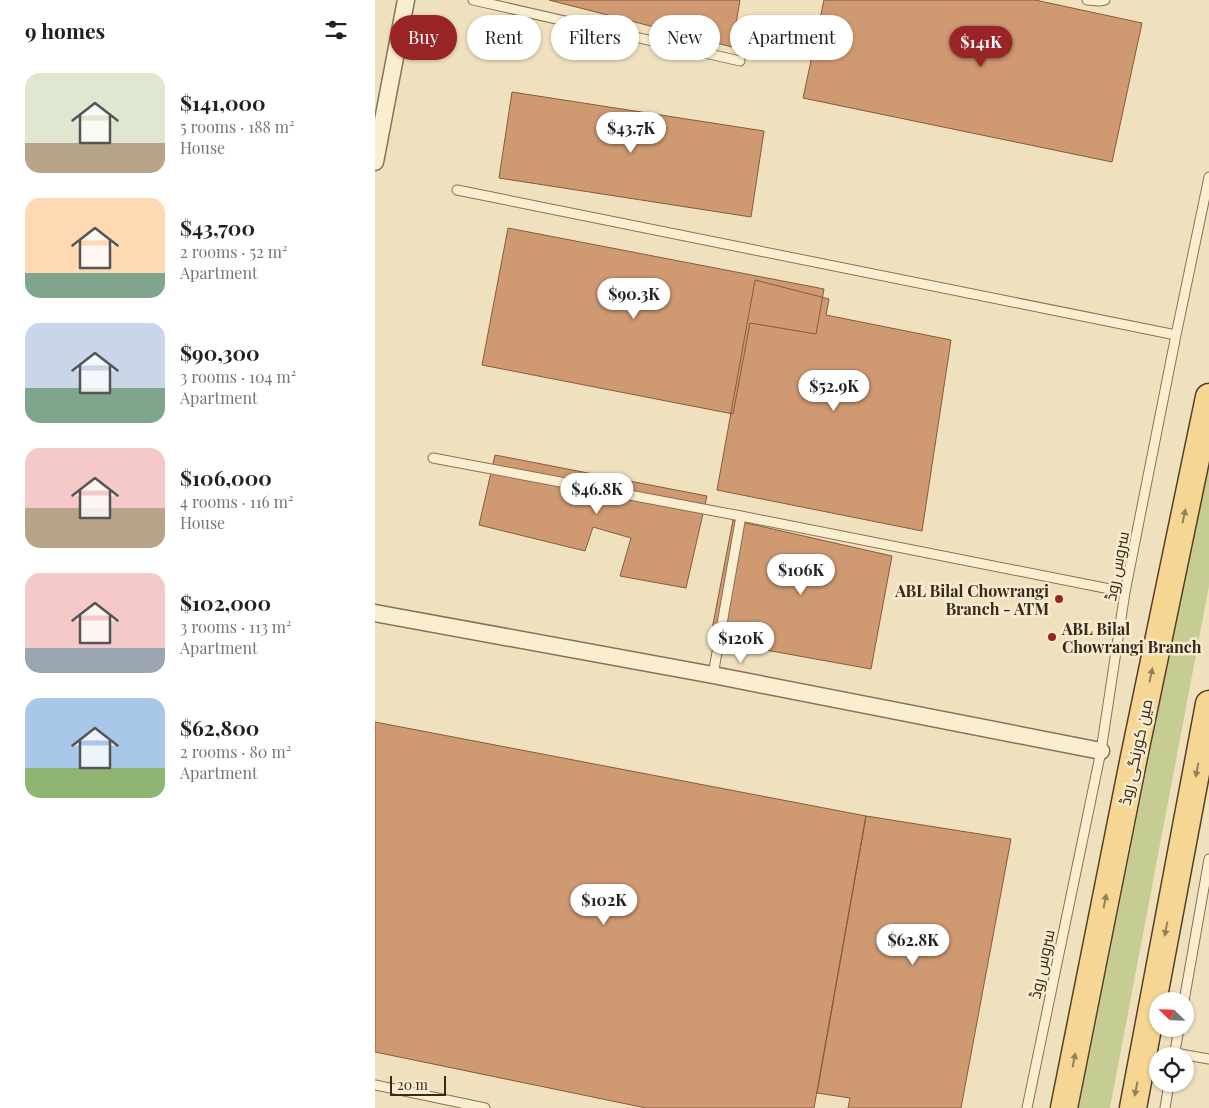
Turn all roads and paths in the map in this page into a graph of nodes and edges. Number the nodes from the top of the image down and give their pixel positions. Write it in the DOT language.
graph roads {
  1 [pos="406,0"];
  2 [pos="473,0"];
  3 [pos="1087,0"];
  4 [pos="1105,0"];
  5 [pos="740,61"];
  6 [pos="377,140"];
  7 [pos="375,162"];
  8 [pos="1209,177"];
  9 [pos="457,190"];
  10 [pos="1176,335"];
  11 [pos="1209,397"];
  12 [pos="433,458"];
  13 [pos="741,516"];
  14 [pos="1125,592"];
  15 [pos="375,613"];
  16 [pos="713,675"];
  17 [pos="1209,704"];
  18 [pos="1101,750"];
  19 [pos="1209,859"];
  20 [pos="1186,992"];
  21 [pos="1194,1057"];
  22 [pos="1209,1059"];
  23 [pos="375,1085"];
  24 [pos="1168,1092"];
  25 [pos="485,1108"];
  26 [pos="1027,1108"];
  27 [pos="1064,1108"];
  28 [pos="1133,1108"];
  29 [pos="1165,1108"];
  1 -- 6 [label="street"];
  2 -- 5 [label="lane"];
  3 -- 4 [label="lane"];
  6 -- 7 [label="street"];
  8 -- 10 [label="lane, سروس روڈ"];
  9 -- 10 [label="lane"];
  10 -- 14 [label="lane, سروس روڈ"];
  27 -- 11 [label="main road, مین کورنگی روڈ, one-way"];
  12 -- 13 [label="lane"];
  13 -- 14 [label="lane"];
  13 -- 16 [label="lane"];
  14 -- 18 [label="lane, سروس روڈ"];
  15 -- 16 [label="street"];
  16 -- 18 [label="street"];
  17 -- 28 [label="main road, one-way"];
  18 -- 26 [label="lane, سروس روڈ"];
  19 -- 20 [label="lane"];
  21 -- 22 [label="lane"];
  23 -- 25 [label="lane"];
  24 -- 29 [label="lane"];
}
